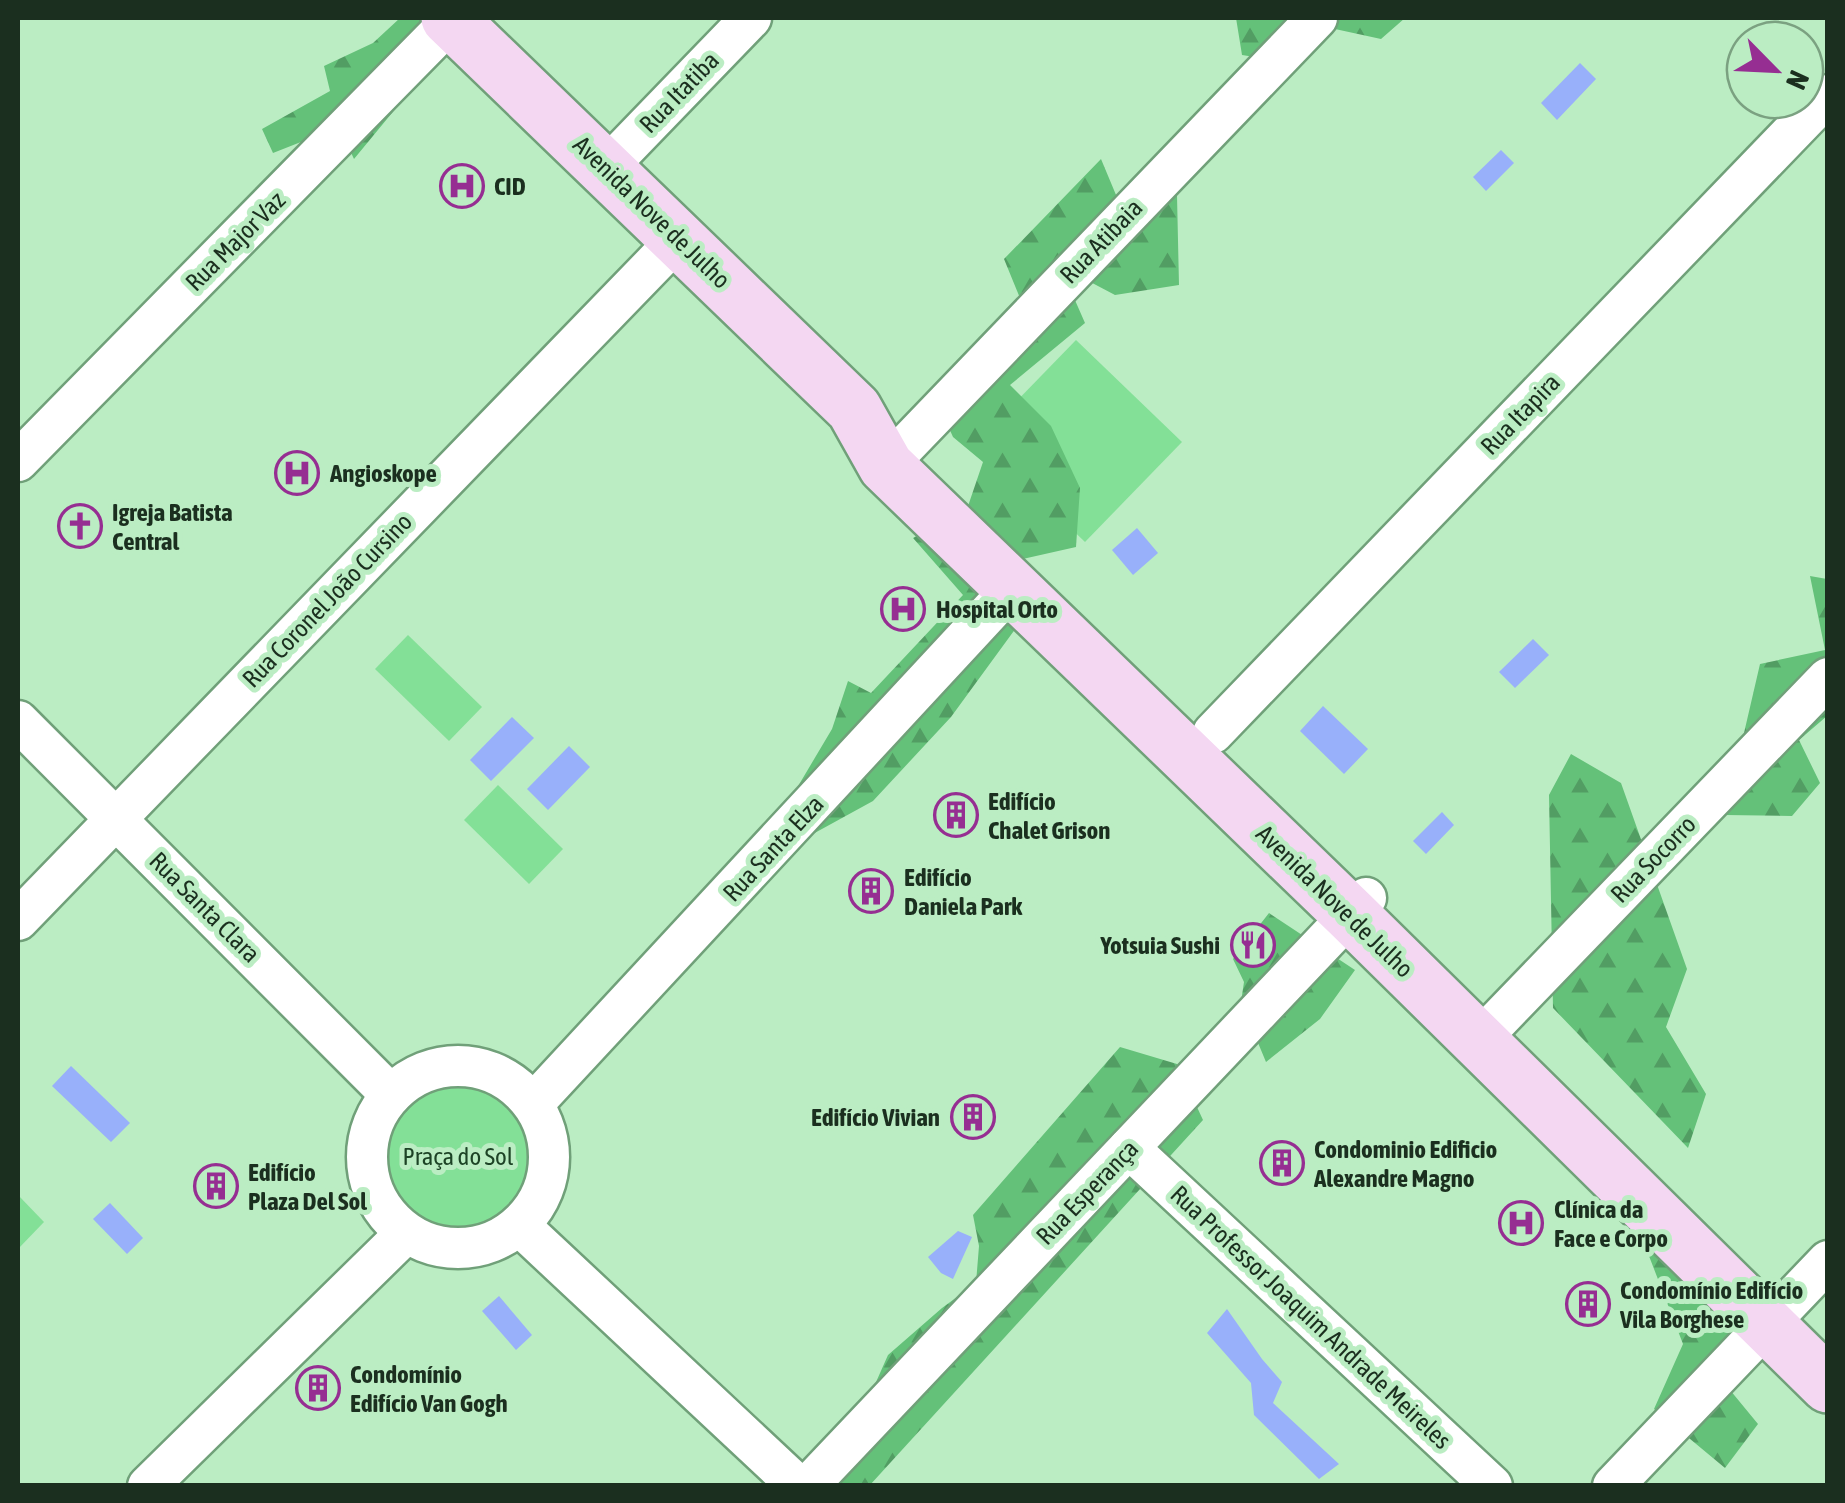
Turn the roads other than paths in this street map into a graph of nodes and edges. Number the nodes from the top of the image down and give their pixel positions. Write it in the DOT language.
graph roads {
  1 [pos="751,18"];
  2 [pos="1317,18"];
  3 [pos="450,19"];
  4 [pos="1828,95"];
  5 [pos="607,167"];
  6 [pos="680,238"];
  7 [pos="898,452"];
  8 [pos="18,461"];
  9 [pos="1011,589"];
  10 [pos="1828,678"];
  11 [pos="18,721"];
  12 [pos="1213,733"];
  13 [pos="115,816"];
  14 [pos="1358,907"];
  15 [pos="18,920"];
  16 [pos="1487,1032"];
  17 [pos="390,1095"];
  18 [pos="533,1104"];
  19 [pos="1129,1148"];
  20 [pos="519,1224"];
  21 [pos="406,1233"];
  22 [pos="1828,1260"];
  23 [pos="1775,1316"];
  24 [pos="1828,1352"];
  25 [pos="1828,1385"];
  26 [pos="148,1486"];
  27 [pos="798,1486"];
  28 [pos="808,1486"];
  29 [pos="1492,1486"];
  30 [pos="1613,1486"];
  1 -- 5 [label="street, Rua Itatiba"];
  2 -- 7 [label="street, Rua Atibaia"];
  3 -- 5 [label="main road, Avenida Nove de Julho"];
  3 -- 8 [label="street, Rua Major Vaz"];
  4 -- 12 [label="street, Rua Itapira"];
  5 -- 6 [label="main road, Avenida Nove de Julho"];
  6 -- 7 [label="main road, Avenida Nove de Julho"];
  6 -- 13 [label="street, Rua Coronel João Cursino"];
  7 -- 9 [label="main road, Avenida Nove de Julho"];
  7 -- 12 [label="main road, Avenida Nove de Julho"];
  9 -- 14 [label="main road, Avenida Nove de Julho"];
  9 -- 18 [label="street, Rua Santa Elza"];
  10 -- 16 [label="street, Rua Socorro"];
  11 -- 13 [label="street, Rua Santa Clara"];
  12 -- 14 [label="main road, Avenida Nove de Julho"];
  13 -- 15 [label="street, Rua Coronel João Cursino"];
  13 -- 17 [label="street, Rua Santa Clara"];
  14 -- 16 [label="main road, Avenida Nove de Julho"];
  14 -- 19 [label="street, Rua Esperança"];
  16 -- 23 [label="main road, Avenida Nove de Julho"];
  17 -- 18 [label="street"];
  17 -- 21 [label="street"];
  18 -- 20 [label="street"];
  19 -- 28 [label="street, Rua Esperança"];
  19 -- 29 [label="street, Rua Professor Joaquim Andrade Meireles"];
  20 -- 21 [label="street"];
  20 -- 27 [label="street"];
  21 -- 26 [label="street"];
  22 -- 23 [label="street"];
  23 -- 24 [label="main road, Avenida Nove de Julho"];
  23 -- 25 [label="main road, Avenida Nove de Julho"];
  23 -- 30 [label="street"];
}
